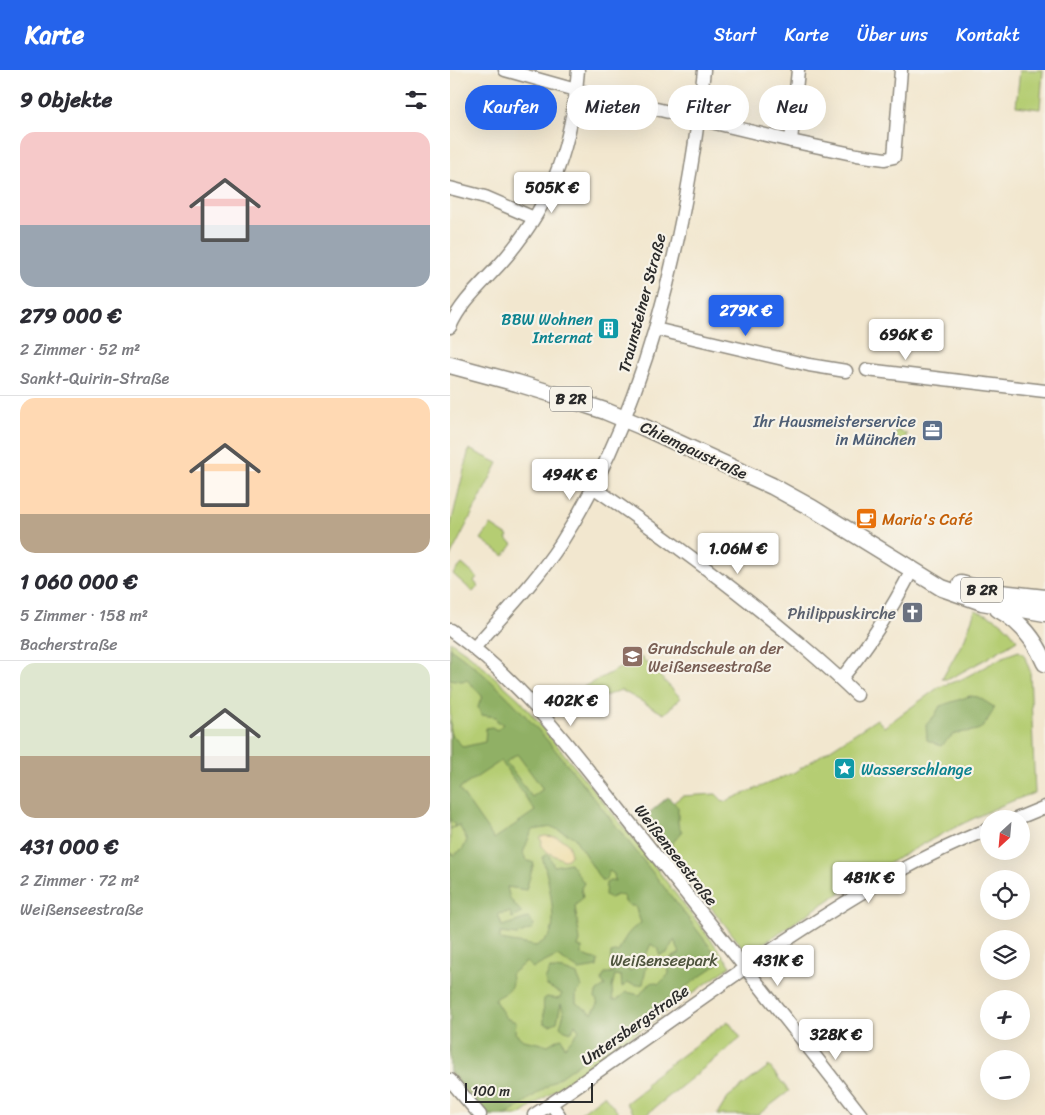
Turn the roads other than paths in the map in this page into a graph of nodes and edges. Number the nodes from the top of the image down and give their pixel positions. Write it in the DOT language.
graph roads {
  1 [pos="505,70"];
  2 [pos="578,70"];
  3 [pos="704,70"];
  4 [pos="798,70"];
  5 [pos="901,70"];
  6 [pos="576,85"];
  7 [pos="702,85"];
  8 [pos="567,87"];
  9 [pos="569,130"];
  10 [pos="696,130"];
  11 [pos="742,130"];
  12 [pos="791,141"];
  13 [pos="450,188"];
  14 [pos="534,218"];
  15 [pos="450,327"];
  16 [pos="655,329"];
  17 [pos="450,365"];
  18 [pos="867,370"];
  19 [pos="846,371"];
  20 [pos="1045,391"];
  21 [pos="624,418"];
  22 [pos="593,487"];
  23 [pos="916,572"];
  24 [pos="1045,598"];
  25 [pos="982,602"];
  26 [pos="1045,613"];
  27 [pos="450,630"];
  28 [pos="474,648"];
  29 [pos="1045,663"];
  30 [pos="841,679"];
  31 [pos="857,695"];
  32 [pos="1045,807"];
  33 [pos="1030,813"];
  34 [pos="980,833"];
  35 [pos="745,968"];
  36 [pos="450,1080"];
  37 [pos="550,1104"];
  38 [pos="480,1115"];
  39 [pos="534,1115"];
  40 [pos="559,1115"];
  41 [pos="861,1115"];
  1 -- 8 [label="street"];
  2 -- 6 [label="street"];
  3 -- 7 [label="street, Traunsteiner Straße"];
  4 -- 12 [label="street"];
  5 -- 12 [label="street"];
  9 -- 14 [label="street"];
  10 -- 16 [label="street, Traunsteiner Straße"];
  11 -- 12 [label="street"];
  13 -- 14 [label="street"];
  14 -- 15 [label="street"];
  16 -- 19 [label="street"];
  16 -- 21 [label="street, Traunsteiner Straße"];
  17 -- 21 [label="main road, Chiemgaustraße / B 2R"];
  18 -- 20 [label="street"];
  21 -- 22 [label="street, Traunsteiner Straße"];
  21 -- 23 [label="main road, Chiemgaustraße / B 2R"];
  22 -- 28 [label="street, Traunsteiner Straße"];
  22 -- 30 [label="street"];
  23 -- 24 [label="main road, Chiemgaustraße / B 2R"];
  23 -- 25 [label="main road, Chiemgaustraße / B 2R"];
  23 -- 30 [label="street"];
  25 -- 26 [label="main road, Chiemgaustraße"];
  25 -- 29 [label="main road, B 2R"];
  27 -- 28 [label="street, Weißenseestraße"];
  28 -- 35 [label="street, Weißenseestraße"];
  30 -- 31 [label="street"];
  32 -- 33 [label="street"];
  34 -- 35 [label="street, Untersbergstraße"];
  35 -- 37 [label="street, Untersbergstraße"];
  35 -- 41 [label="street, Weißenseestraße"];
  36 -- 38 [label="street"];
  37 -- 39 [label="street, Untersbergstraße"];
  37 -- 40 [label="street"];
}
